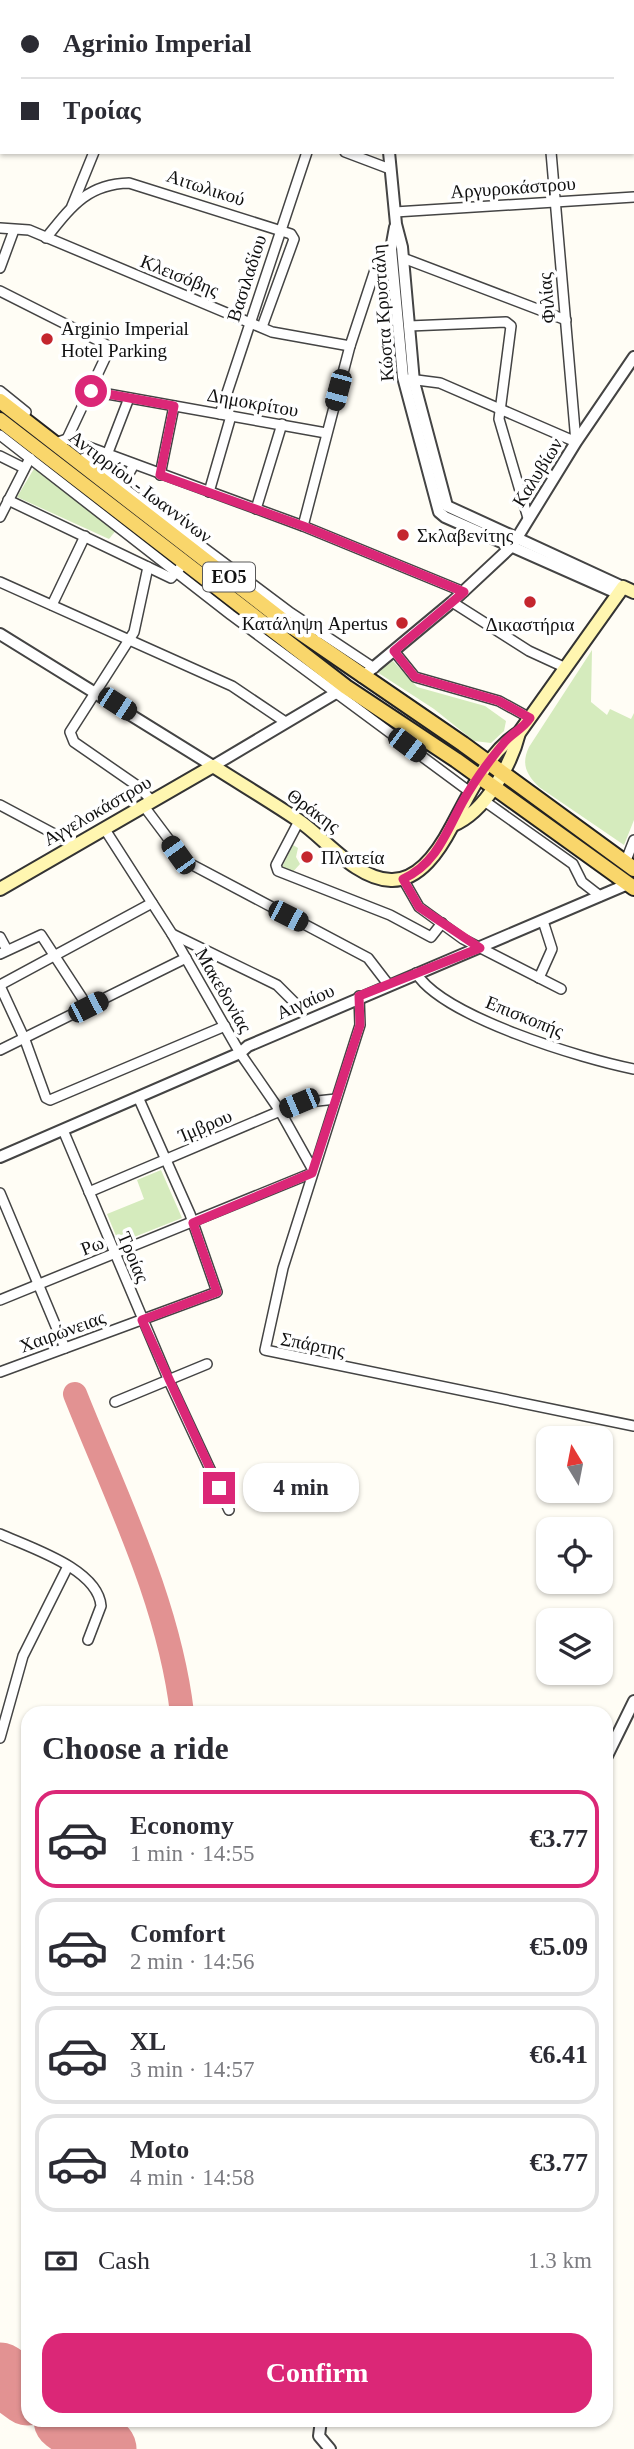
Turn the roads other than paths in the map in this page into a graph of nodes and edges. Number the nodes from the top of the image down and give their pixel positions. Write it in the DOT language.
graph roads {
  1 [pos="93,154"];
  2 [pos="306,154"];
  3 [pos="350,154"];
  4 [pos="389,154"];
  5 [pos="551,154"];
  6 [pos="390,169"];
  7 [pos="634,197"];
  8 [pos="555,202"];
  9 [pos="71,207"];
  10 [pos="395,218"];
  11 [pos="0,228"];
  12 [pos="14,230"];
  13 [pos="280,230"];
  14 [pos="46,238"];
  15 [pos="391,249"];
  16 [pos="403,258"];
  17 [pos="0,268"];
  18 [pos="0,291"];
  19 [pos="566,320"];
  20 [pos="250,322"];
  21 [pos="409,326"];
  22 [pos="262,327"];
  23 [pos="350,346"];
  24 [pos="634,357"];
  25 [pos="408,379"];
  26 [pos="0,391"];
  27 [pos="91,391"];
  28 [pos="129,398"];
  29 [pos="0,401"];
  30 [pos="174,406"];
  31 [pos="498,406"];
  32 [pos="220,414"];
  33 [pos="231,416"];
  34 [pos="0,420"];
  35 [pos="282,424"];
  36 [pos="43,431"];
  37 [pos="327,433"];
  38 [pos="0,435"];
  39 [pos="64,440"];
  40 [pos="576,442"];
  41 [pos="107,455"];
  42 [pos="0,456"];
  43 [pos="30,457"];
  44 [pos="133,466"];
  45 [pos="24,468"];
  46 [pos="160,475"];
  47 [pos="122,486"];
  48 [pos="208,492"];
  49 [pos="8,500"];
  50 [pos="256,509"];
  51 [pos="0,517"];
  52 [pos="528,518"];
  53 [pos="303,526"];
  54 [pos="85,536"];
  55 [pos="514,542"];
  56 [pos="148,567"];
  57 [pos="180,568"];
  58 [pos="0,582"];
  59 [pos="625,591"];
  60 [pos="464,592"];
  61 [pos="634,601"];
  62 [pos="452,602"];
  63 [pos="52,605"];
  64 [pos="288,618"];
  65 [pos="0,634"];
  66 [pos="129,640"];
  67 [pos="394,651"];
  68 [pos="566,668"];
  69 [pos="368,673"];
  70 [pos="341,690"];
  71 [pos="97,692"];
  72 [pos="530,718"];
  73 [pos="284,721"];
  74 [pos="213,766"];
  75 [pos="491,775"];
  76 [pos="470,792"];
  77 [pos="483,800"];
  78 [pos="147,803"];
  79 [pos="0,805"];
  80 [pos="299,821"];
  81 [pos="453,825"];
  82 [pos="104,828"];
  83 [pos="634,840"];
  84 [pos="75,845"];
  85 [pos="630,864"];
  86 [pos="403,879"];
  87 [pos="631,886"];
  88 [pos="0,889"];
  89 [pos="600,896"];
  90 [pos="152,904"];
  91 [pos="543,921"];
  92 [pos="442,923"];
  93 [pos="172,934"];
  94 [pos="0,937"];
  95 [pos="480,948"];
  96 [pos="4,952"];
  97 [pos="55,956"];
  98 [pos="186,958"];
  99 [pos="416,973"];
  100 [pos="539,978"];
  101 [pos="388,984"];
  102 [pos="0,986"];
  103 [pos="561,989"];
  104 [pos="359,996"];
  105 [pos="294,1002"];
  106 [pos="88,1007"];
  107 [pos="225,1026"];
  108 [pos="25,1040"];
  109 [pos="0,1050"];
  110 [pos="240,1053"];
  111 [pos="634,1069"];
  112 [pos="138,1097"];
  113 [pos="336,1099"];
  114 [pos="280,1111"];
  115 [pos="63,1130"];
  116 [pos="0,1157"];
  117 [pos="166,1160"];
  118 [pos="312,1172"];
  119 [pos="89,1192"];
  120 [pos="0,1193"];
  121 [pos="193,1223"];
  122 [pos="114,1255"];
  123 [pos="39,1284"];
  124 [pos="0,1300"];
  125 [pos="142,1320"];
  126 [pos="65,1348"];
  127 [pos="207,1364"];
  128 [pos="0,1372"];
  129 [pos="169,1381"];
  130 [pos="115,1402"];
  131 [pos="634,1426"];
  132 [pos="229,1510"];
  133 [pos="0,1534"];
  134 [pos="68,1566"];
  135 [pos="88,1640"];
  136 [pos="634,1701"];
  137 [pos="0,1738"];
  138 [pos="613,1744"];
  139 [pos="320,2427"];
  140 [pos="330,2449"];
  1 -- 9 [label="street"];
  2 -- 13 [label="street, Βασιλαδίου"];
  3 -- 6 [label="street"];
  4 -- 6 [label="street"];
  5 -- 8 [label="street, Φιλίας"];
  6 -- 10 [label="street"];
  7 -- 8 [label="street, Αργυροκάστρου"];
  8 -- 10 [label="street, Αργυροκάστρου"];
  8 -- 19 [label="street, Φιλίας"];
  9 -- 13 [label="street, Αιτωλικού"];
  9 -- 14 [label="street, Αιτωλικού"];
  10 -- 15 [label="street, Κώστα Κρυστάλη"];
  10 -- 16 [label="street, Κώστα Κρυστάλη"];
  11 -- 12 [label="street, Κλεισόβης"];
  12 -- 14 [label="street, Κλεισόβης"];
  12 -- 17 [label="street"];
  13 -- 20 [label="street, Βασιλαδίου"];
  13 -- 22 [label="street, Αιτωλικού"];
  14 -- 20 [label="street, Κλεισόβης"];
  15 -- 23 [label="street"];
  15 -- 25 [label="street, Κώστα Κρυστάλη"];
  16 -- 19 [label="street"];
  16 -- 21 [label="street, Κώστα Κρυστάλη"];
  18 -- 27 [label="street"];
  19 -- 40 [label="street, Φιλίας"];
  20 -- 22 [label="street, Κλεισόβης"];
  20 -- 32 [label="street, Βασιλαδίου"];
  21 -- 25 [label="street, Κώστα Κρυστάλη"];
  21 -- 31 [label="street"];
  22 -- 23 [label="street, Κλεισόβης"];
  23 -- 37 [label="street"];
  24 -- 40 [label="street, Καλυβίων"];
  25 -- 31 [label="street"];
  25 -- 55 [label="street, Κώστα Κρυστάλη"];
  26 -- 36 [label="street"];
  27 -- 28 [label="street, Δημοκρίτου"];
  27 -- 39 [label="street"];
  28 -- 30 [label="street, Δημοκρίτου"];
  28 -- 41 [label="street"];
  29 -- 36 [label="main road, Αντιρρίου - Ιωαννίνων / ΕΟ5"];
  30 -- 32 [label="street, Δημοκρίτου"];
  30 -- 46 [label="street"];
  31 -- 40 [label="street"];
  31 -- 52 [label="street"];
  32 -- 33 [label="street, Δημοκρίτου"];
  33 -- 35 [label="street, Δημοκρίτου"];
  33 -- 48 [label="street"];
  34 -- 57 [label="main road, Αντιρρίου - Ιωαννίνων / ΕΟ5"];
  35 -- 37 [label="street, Δημοκρίτου"];
  35 -- 50 [label="street"];
  36 -- 39 [label="street"];
  36 -- 64 [label="main road, Αντιρρίου - Ιωαννίνων / ΕΟ5"];
  37 -- 53 [label="street"];
  38 -- 43 [label="street"];
  39 -- 41 [label="street"];
  39 -- 47 [label="street"];
  40 -- 52 [label="street, Καλυβίων"];
  41 -- 44 [label="street"];
  42 -- 45 [label="street"];
  43 -- 45 [label="street"];
  43 -- 57 [label="street"];
  44 -- 46 [label="street"];
  44 -- 47 [label="street"];
  45 -- 49 [label="street"];
  46 -- 48 [label="street"];
  47 -- 64 [label="street"];
  48 -- 50 [label="street"];
  49 -- 51 [label="street"];
  49 -- 54 [label="street"];
  50 -- 53 [label="street"];
  52 -- 55 [label="street, Καλυβίων"];
  53 -- 60 [label="street"];
  54 -- 56 [label="street"];
  54 -- 63 [label="street"];
  55 -- 59 [label="street"];
  55 -- 60 [label="street, Καλυβίων"];
  56 -- 57 [label="street"];
  56 -- 66 [label="street"];
  57 -- 70 [label="main road, Αντιρρίου - Ιωαννίνων / ΕΟ5"];
  58 -- 63 [label="street"];
  59 -- 61 [label="main road"];
  59 -- 68 [label="main road"];
  60 -- 62 [label="street, Καλυβίων"];
  62 -- 67 [label="street, Καλυβίων"];
  62 -- 68 [label="street"];
  63 -- 66 [label="street"];
  64 -- 69 [label="main road, Αντιρρίου - Ιωαννίνων / ΕΟ5"];
  65 -- 71 [label="street"];
  66 -- 71 [label="street"];
  66 -- 73 [label="street"];
  67 -- 69 [label="street, Καλυβίων"];
  67 -- 72 [label="street"];
  68 -- 72 [label="main road"];
  69 -- 75 [label="main road, Αντιρρίου - Ιωαννίνων / ΕΟ5"];
  70 -- 73 [label="street"];
  70 -- 75 [label="main road, Αντιρρίου - Ιωαννίνων / ΕΟ5"];
  70 -- 76 [label="street"];
  71 -- 74 [label="street"];
  71 -- 78 [label="street"];
  72 -- 75 [label="main road"];
  73 -- 74 [label="street"];
  74 -- 78 [label="main road, Αγγελοκάστρου"];
  74 -- 80 [label="main road, Θράκης"];
  75 -- 76 [label="main road"];
  75 -- 77 [label="main road"];
  75 -- 85 [label="main road, Αντιρρίου - Ιωαννίνων / ΕΟ5"];
  75 -- 87 [label="main road, Αντιρρίου - Ιωαννίνων / ΕΟ5"];
  76 -- 81 [label="main road"];
  77 -- 81 [label="main road"];
  77 -- 89 [label="street"];
  78 -- 82 [label="main road, Αγγελοκάστρου"];
  78 -- 101 [label="street"];
  79 -- 84 [label="street"];
  80 -- 86 [label="main road, Θράκης"];
  80 -- 92 [label="street"];
  81 -- 86 [label="main road"];
  82 -- 84 [label="main road, Αγγελοκάστρου"];
  82 -- 90 [label="street, Μακεδονίας"];
  83 -- 85 [label="street"];
  84 -- 88 [label="main road, Αγγελοκάστρου"];
  86 -- 92 [label="street"];
  87 -- 89 [label="street, Αιγαίου"];
  89 -- 91 [label="street, Αιγαίου"];
  90 -- 93 [label="street, Μακεδονίας"];
  90 -- 97 [label="street"];
  91 -- 95 [label="street, Αιγαίου"];
  91 -- 100 [label="street"];
  92 -- 95 [label="street"];
  93 -- 98 [label="street, Μακεδονίας"];
  93 -- 105 [label="street"];
  94 -- 96 [label="street"];
  95 -- 99 [label="street, Αιγαίου"];
  95 -- 100 [label="street"];
  96 -- 97 [label="street"];
  97 -- 102 [label="street"];
  97 -- 106 [label="street"];
  98 -- 106 [label="street"];
  98 -- 107 [label="street, Μακεδονίας"];
  99 -- 101 [label="street, Αιγαίου"];
  99 -- 111 [label="street, Επισκοπής"];
  100 -- 103 [label="street"];
  101 -- 104 [label="street, Αιγαίου"];
  102 -- 108 [label="street"];
  104 -- 110 [label="street, Αιγαίου"];
  104 -- 113 [label="street, Σπάρτης"];
  106 -- 108 [label="street"];
  107 -- 108 [label="street"];
  107 -- 110 [label="street, Μακεδονίας"];
  108 -- 109 [label="street"];
  110 -- 112 [label="street, Αιγαίου"];
  110 -- 114 [label="street, Μακεδονίας"];
  112 -- 115 [label="street, Αιγαίου"];
  112 -- 117 [label="street"];
  113 -- 114 [label="street, Ίμβρου"];
  113 -- 118 [label="street, Σπάρτης"];
  114 -- 117 [label="street, Ίμβρου"];
  114 -- 118 [label="street, Μακεδονίας"];
  115 -- 116 [label="street, Αιγαίου"];
  115 -- 119 [label="street, Τροίας"];
  117 -- 119 [label="street, Ίμβρου"];
  117 -- 121 [label="street"];
  118 -- 121 [label="street, Ρω"];
  118 -- 131 [label="street, Σπάρτης"];
  119 -- 122 [label="street, Τροίας"];
  120 -- 123 [label="street"];
  121 -- 122 [label="street, Ρω"];
  121 -- 125 [label="street, Χαιρώνειας"];
  122 -- 123 [label="street, Ρω"];
  122 -- 125 [label="street, Τροίας"];
  123 -- 124 [label="street, Ρω"];
  123 -- 126 [label="street"];
  125 -- 126 [label="street, Χαιρώνειας"];
  125 -- 129 [label="street, Τροίας"];
  126 -- 128 [label="street, Χαιρώνειας"];
  127 -- 129 [label="street"];
  129 -- 130 [label="street"];
  129 -- 132 [label="street, Τροίας"];
  133 -- 134 [label="street"];
  134 -- 135 [label="street"];
  134 -- 137 [label="street"];
  136 -- 138 [label="street"];
  139 -- 140 [label="street"];
}
